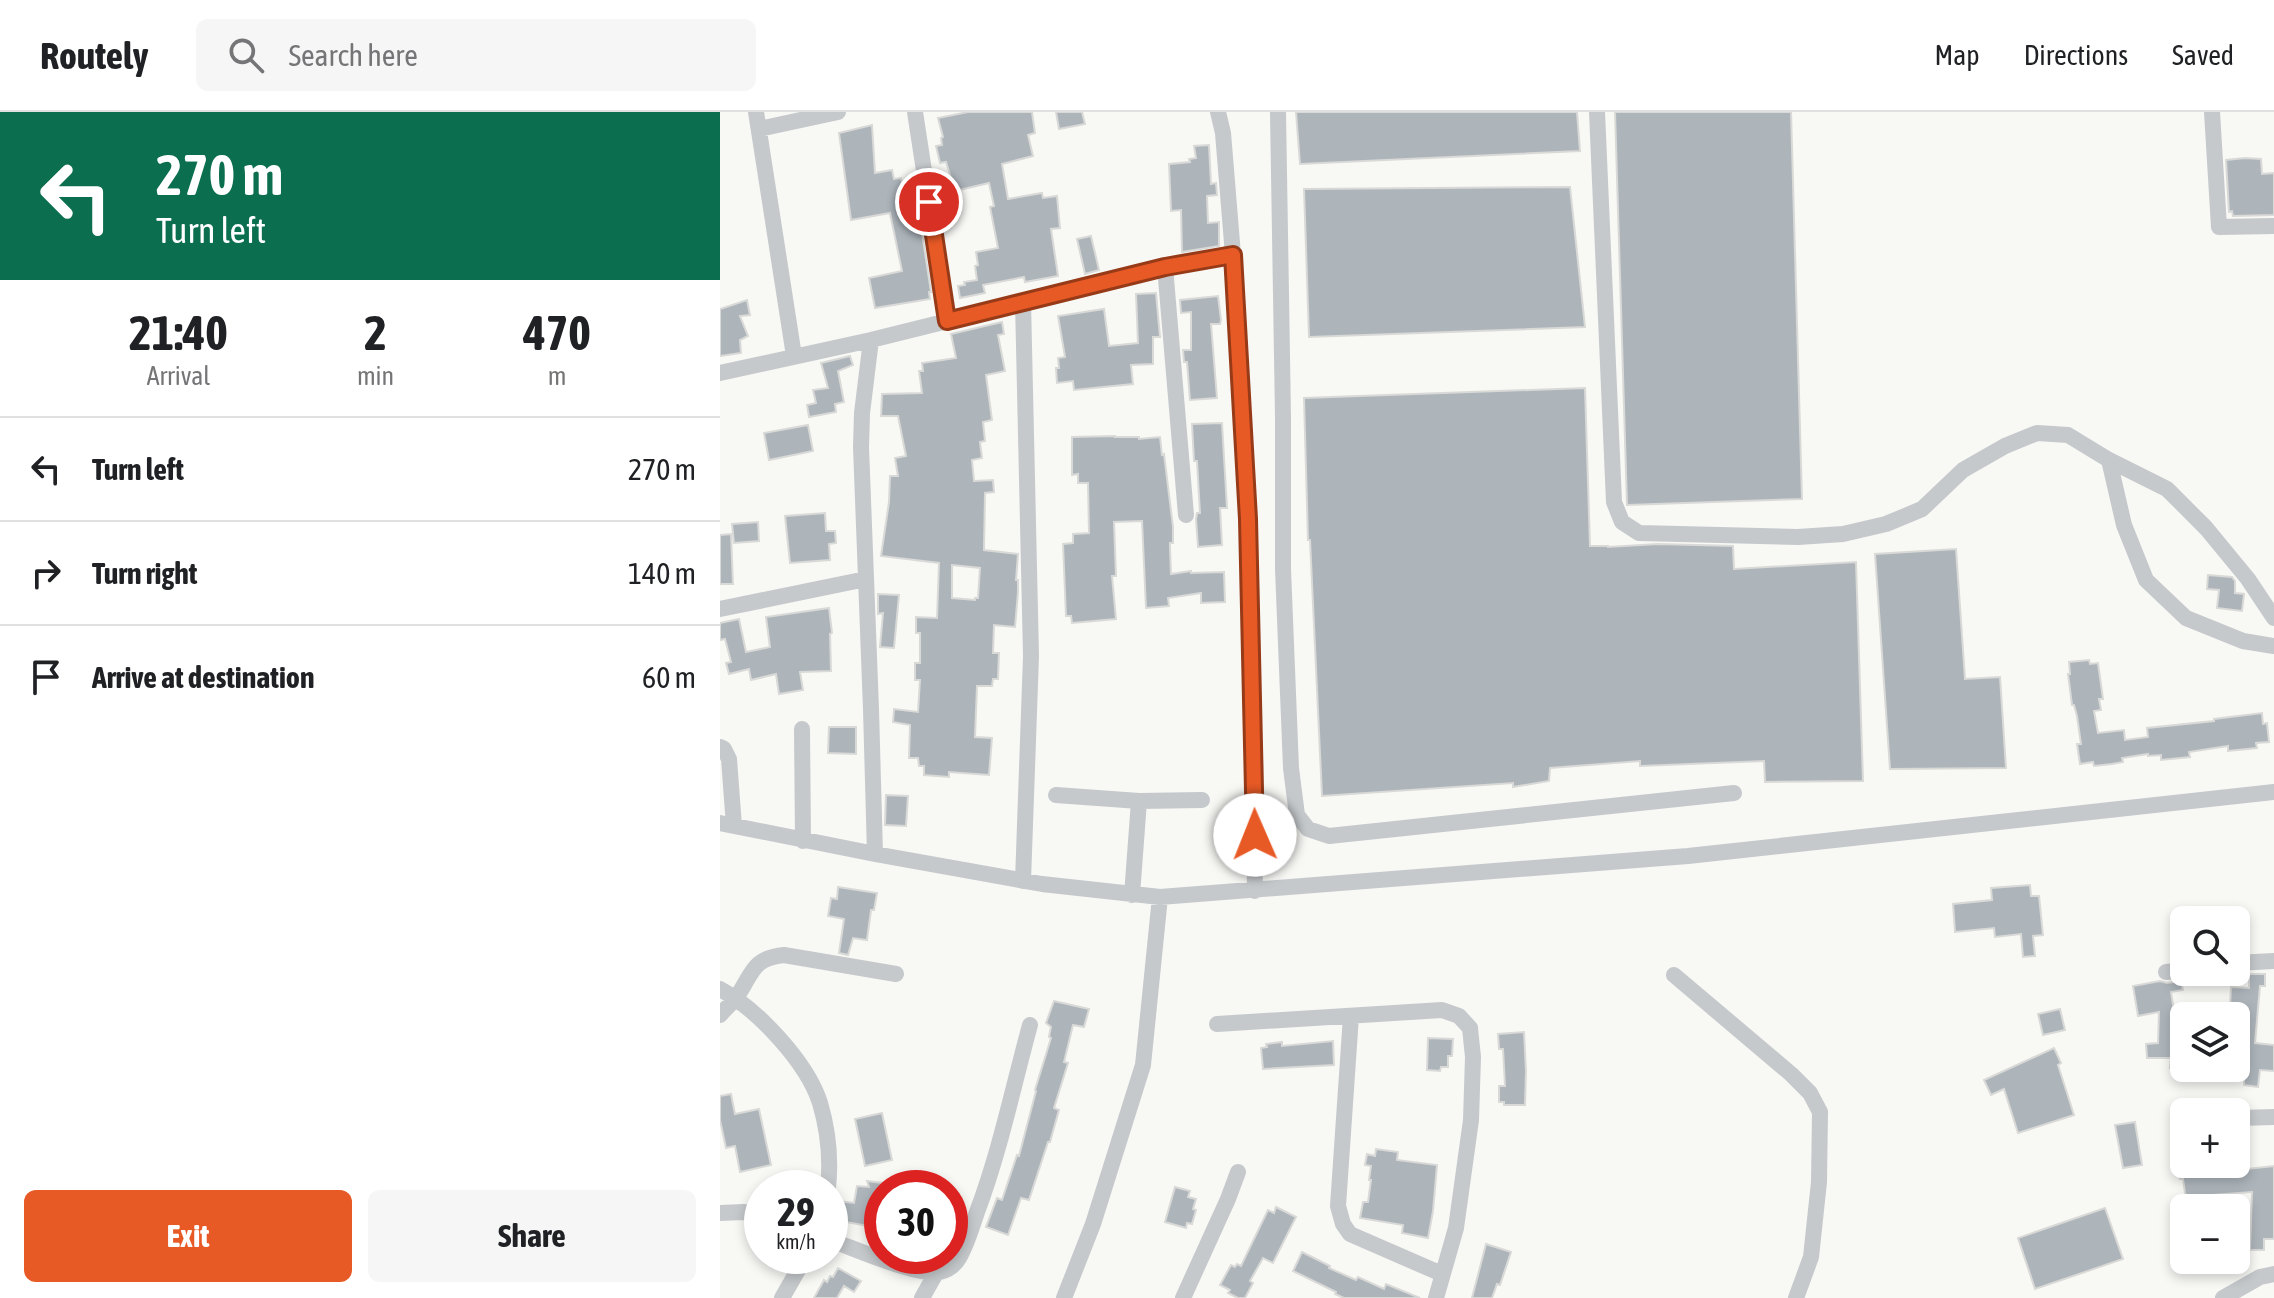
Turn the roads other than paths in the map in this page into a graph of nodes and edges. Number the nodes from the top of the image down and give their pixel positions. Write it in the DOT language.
graph roads {
  1 [pos="756,112"];
  2 [pos="838,112"];
  3 [pos="915,112"];
  4 [pos="1218,112"];
  5 [pos="1278,112"];
  6 [pos="1597,112"];
  7 [pos="2212,112"];
  8 [pos="759,129"];
  9 [pos="2274,226"];
  10 [pos="1233,255"];
  11 [pos="1165,267"];
  12 [pos="1023,302"];
  13 [pos="947,321"];
  14 [pos="871,340"];
  15 [pos="794,356"];
  16 [pos="720,373"];
  17 [pos="2109,460"];
  18 [pos="1186,515"];
  19 [pos="866,579"];
  20 [pos="720,609"];
  21 [pos="2274,618"];
  22 [pos="2274,646"];
  23 [pos="802,729"];
  24 [pos="720,747"];
  25 [pos="725,786"];
  26 [pos="2274,792"];
  27 [pos="1734,793"];
  28 [pos="1056,795"];
  29 [pos="1202,800"];
  30 [pos="1139,801"];
  31 [pos="727,825"];
  32 [pos="803,841"];
  33 [pos="875,854"];
  34 [pos="1023,881"];
  35 [pos="1255,891"];
  36 [pos="1132,895"];
  37 [pos="1160,897"];
  38 [pos="2274,961"];
  39 [pos="2250,962"];
  40 [pos="2166,972"];
  41 [pos="2170,972"];
  42 [pos="896,974"];
  43 [pos="1674,975"];
  44 [pos="720,989"];
  45 [pos="736,998"];
  46 [pos="720,1015"];
  47 [pos="1351,1016"];
  48 [pos="1217,1024"];
  49 [pos="1030,1025"];
  50 [pos="2274,1117"];
  51 [pos="2250,1118"];
  52 [pos="828,1170"];
  53 [pos="1238,1172"];
  54 [pos="744,1212"];
  55 [pos="720,1213"];
  56 [pos="968,1234"];
  57 [pos="796,1274"];
  58 [pos="935,1274"];
  59 [pos="1442,1274"];
  60 [pos="2274,1274"];
  61 [pos="782,1298"];
  62 [pos="922,1298"];
  63 [pos="1064,1298"];
  64 [pos="1183,1298"];
  65 [pos="1436,1298"];
  66 [pos="1796,1298"];
  67 [pos="2223,1298"];
  1 -- 8 [label="street"];
  2 -- 8 [label="street"];
  3 -- 13 [label="street"];
  4 -- 10 [label="street"];
  5 -- 27 [label="street"];
  6 -- 17 [label="street"];
  7 -- 9 [label="street"];
  8 -- 15 [label="street"];
  10 -- 11 [label="street"];
  10 -- 35 [label="street"];
  11 -- 12 [label="street"];
  11 -- 18 [label="street"];
  12 -- 13 [label="street"];
  12 -- 34 [label="street"];
  13 -- 14 [label="street"];
  14 -- 15 [label="street"];
  14 -- 19 [label="street"];
  15 -- 16 [label="street"];
  17 -- 21 [label="street"];
  17 -- 22 [label="street"];
  19 -- 20 [label="street"];
  19 -- 33 [label="street"];
  23 -- 32 [label="street"];
  24 -- 25 [label="street"];
  25 -- 31 [label="street"];
  26 -- 35 [label="street"];
  28 -- 30 [label="street"];
  29 -- 30 [label="street"];
  30 -- 36 [label="street"];
  31 -- 32 [label="street"];
  32 -- 33 [label="street"];
  33 -- 34 [label="street"];
  34 -- 36 [label="street"];
  35 -- 37 [label="street"];
  36 -- 37 [label="street"];
  37 -- 63 [label="street"];
  38 -- 39 [label="street"];
  40 -- 41 [label="street"];
  42 -- 45 [label="street"];
  43 -- 66 [label="street"];
  44 -- 45 [label="street"];
  45 -- 46 [label="street"];
  45 -- 52 [label="street"];
  47 -- 48 [label="street"];
  47 -- 59 [label="street"];
  47 -- 59 [label="street"];
  49 -- 56 [label="street"];
  50 -- 51 [label="street"];
  53 -- 64 [label="street"];
  54 -- 55 [label="street"];
  57 -- 61 [label="street"];
  58 -- 62 [label="street"];
  59 -- 65 [label="street"];
  60 -- 67 [label="street"];
}
